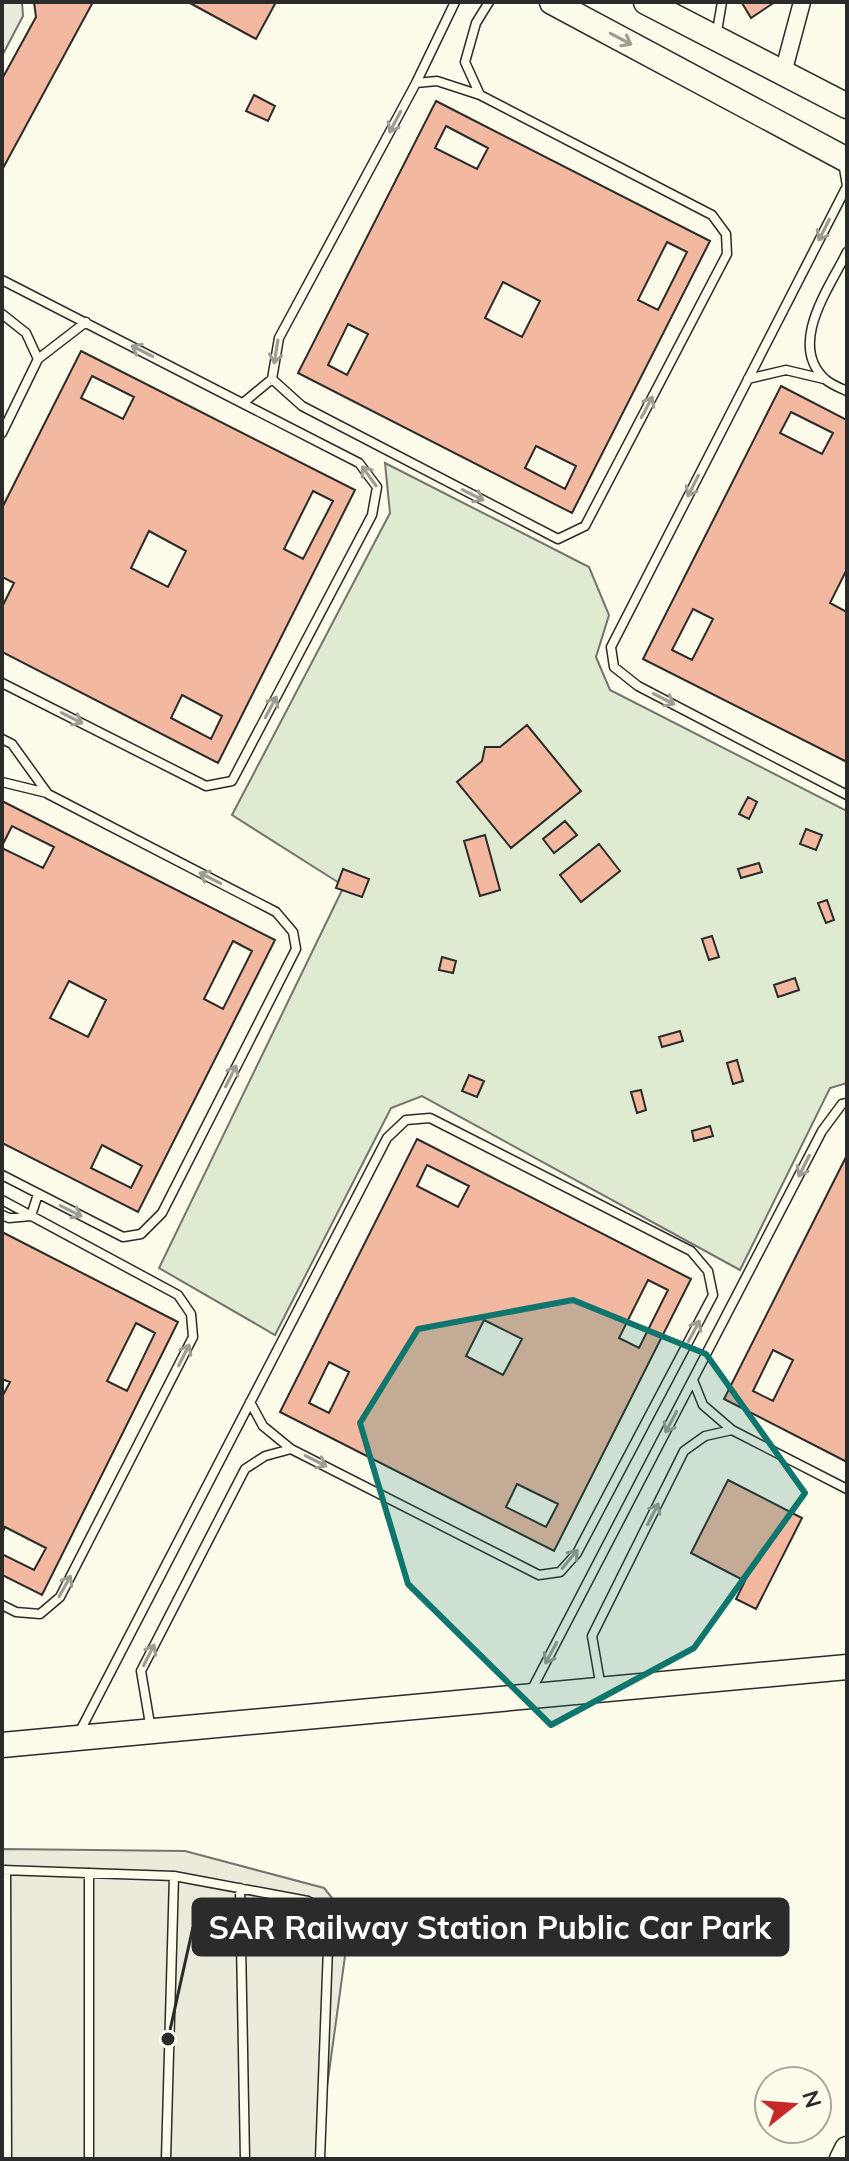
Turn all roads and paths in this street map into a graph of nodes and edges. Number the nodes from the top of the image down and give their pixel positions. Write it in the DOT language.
graph roads {
  1 [pos="455,2"];
  2 [pos="489,2"];
  3 [pos="552,2"];
  4 [pos="646,2"];
  5 [pos="722,2"];
  6 [pos="802,2"];
  7 [pos="716,38"];
  8 [pos="783,73"];
  9 [pos="416,83"];
  10 [pos="480,95"];
  11 [pos="847,106"];
  12 [pos="845,159"];
  13 [pos="847,252"];
  14 [pos="2,280"];
  15 [pos="2,314"];
  16 [pos="86,322"];
  17 [pos="38,359"];
  18 [pos="272,379"];
  19 [pos="748,379"];
  20 [pos="824,379"];
  21 [pos="847,391"];
  22 [pos="243,403"];
  23 [pos="2,433"];
  24 [pos="2,683"];
  25 [pos="2,739"];
  26 [pos="2,782"];
  27 [pos="48,794"];
  28 [pos="847,795"];
  29 [pos="847,1103"];
  30 [pos="2,1175"];
  31 [pos="38,1194"];
  32 [pos="2,1200"];
  33 [pos="2,1215"];
  34 [pos="31,1216"];
  35 [pos="693,1380"];
  36 [pos="250,1402"];
  37 [pos="732,1430"];
  38 [pos="291,1449"];
  39 [pos="847,1489"];
  40 [pos="2,1605"];
  41 [pos="847,1667"];
  42 [pos="601,1689"];
  43 [pos="528,1696"];
  44 [pos="151,1730"];
  45 [pos="77,1737"];
  46 [pos="8,1743"];
  47 [pos="4,1870"];
  48 [pos="89,1873"];
  49 [pos="174,1876"];
  50 [pos="240,1888"];
  51 [pos="847,2149"];
  52 [pos="7,2159"];
  53 [pos="89,2159"];
  54 [pos="166,2159"];
  55 [pos="245,2159"];
  56 [pos="320,2159"];
  57 [pos="842,2159"];
  1 -- 9 [label="lane"];
  2 -- 10 [label="lane"];
  3 -- 12 [label="street, one-way"];
  4 -- 7 [label="street"];
  5 -- 7 [label="lane"];
  6 -- 8 [label="street"];
  7 -- 8 [label="street"];
  8 -- 11 [label="street"];
  9 -- 10 [label="lane"];
  9 -- 18 [label="lane, one-way"];
  18 -- 10 [label="lane, one-way"];
  12 -- 19 [label="lane, one-way"];
  13 -- 20 [label="lane"];
  14 -- 16 [label="lane"];
  15 -- 17 [label="lane"];
  16 -- 17 [label="lane"];
  22 -- 16 [label="lane, one-way"];
  17 -- 23 [label="lane"];
  18 -- 22 [label="lane"];
  19 -- 20 [label="lane"];
  19 -- 28 [label="lane, one-way"];
  20 -- 21 [label="lane"];
  24 -- 22 [label="lane, one-way"];
  25 -- 27 [label="lane"];
  26 -- 27 [label="lane"];
  31 -- 27 [label="lane, one-way"];
  29 -- 35 [label="lane, one-way"];
  30 -- 31 [label="lane"];
  31 -- 34 [label="lane"];
  32 -- 34 [label="lane"];
  33 -- 34 [label="lane"];
  40 -- 34 [label="lane, one-way"];
  35 -- 37 [label="lane"];
  35 -- 43 [label="lane, one-way"];
  36 -- 38 [label="lane"];
  38 -- 36 [label="lane, one-way"];
  36 -- 45 [label="lane"];
  37 -- 39 [label="lane"];
  42 -- 37 [label="lane, one-way"];
  44 -- 38 [label="lane, one-way"];
  41 -- 42 [label="street"];
  42 -- 43 [label="street"];
  43 -- 44 [label="street"];
  44 -- 45 [label="street"];
  45 -- 46 [label="street"];
  47 -- 48 [label="lane"];
  47 -- 52 [label="lane"];
  48 -- 49 [label="lane"];
  48 -- 53 [label="lane"];
  49 -- 50 [label="lane"];
  49 -- 54 [label="lane"];
  50 -- 55 [label="lane"];
  50 -- 56 [label="lane"];
  51 -- 57 [label="street"];
}
